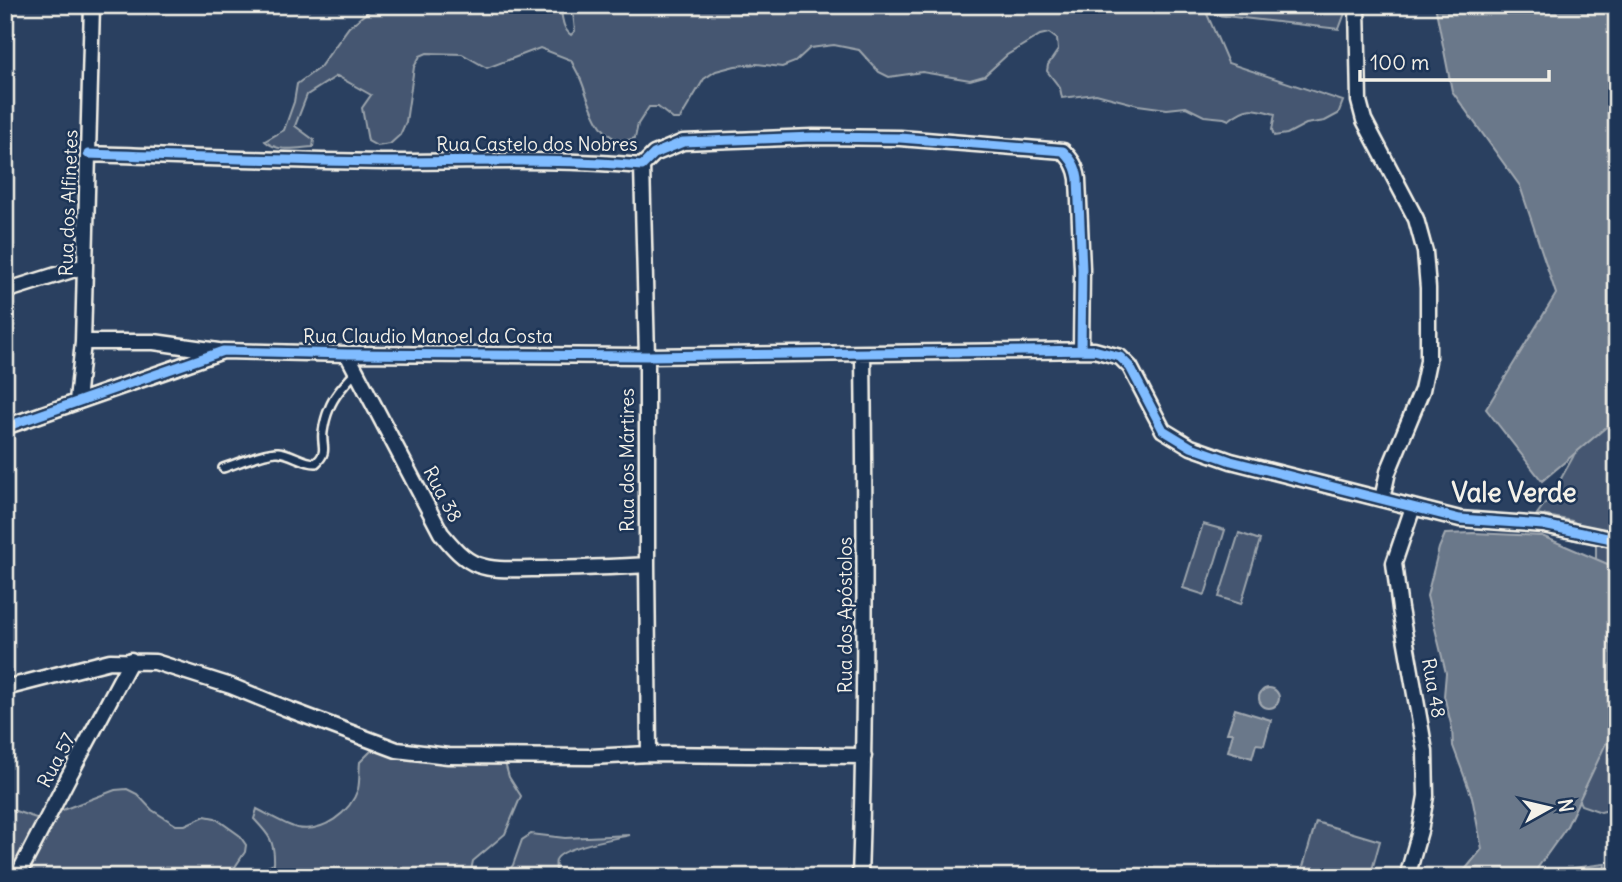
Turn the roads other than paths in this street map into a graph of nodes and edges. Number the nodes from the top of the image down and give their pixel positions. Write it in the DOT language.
graph roads {
  1 [pos="92,5"];
  2 [pos="1357,5"];
  3 [pos="88,154"];
  4 [pos="642,166"];
  5 [pos="85,266"];
  6 [pos="5,291"];
  7 [pos="83,342"];
  8 [pos="223,351"];
  9 [pos="1081,351"];
  10 [pos="347,354"];
  11 [pos="863,354"];
  12 [pos="647,356"];
  13 [pos="356,371"];
  14 [pos="77,401"];
  15 [pos="5,427"];
  16 [pos="223,468"];
  17 [pos="1382,499"];
  18 [pos="1413,507"];
  19 [pos="1617,540"];
  20 [pos="646,565"];
  21 [pos="131,660"];
  22 [pos="5,688"];
  23 [pos="649,754"];
  24 [pos="864,756"];
  25 [pos="16,877"];
  26 [pos="860,877"];
  27 [pos="1407,877"];
  1 -- 3 [label="street, Rua dos Alfinetes"];
  2 -- 17 [label="street"];
  3 -- 4 [label="street, Rua Castelo dos Nobres"];
  3 -- 5 [label="street, Rua dos Alfinetes"];
  4 -- 9 [label="street, Rua Castelo dos Nobres"];
  4 -- 12 [label="street, Rua dos Mártires"];
  5 -- 6 [label="street"];
  5 -- 7 [label="street, Rua dos Alfinetes"];
  7 -- 8 [label="street"];
  7 -- 14 [label="street, Rua dos Alfinetes"];
  8 -- 10 [label="street, Rua Claudio Manoel da Costa"];
  8 -- 14 [label="street, Rua Claudio Manoel da Costa"];
  9 -- 11 [label="street, Rua Claudio Manoel da Costa"];
  9 -- 17 [label="street, Rua Claudio Manoel da Costa"];
  10 -- 12 [label="street, Rua Claudio Manoel da Costa"];
  10 -- 13 [label="street, Rua 38"];
  11 -- 12 [label="street, Rua Claudio Manoel da Costa"];
  11 -- 24 [label="street, Rua dos Apóstolos"];
  12 -- 20 [label="street, Rua dos Mártires"];
  13 -- 16 [label="lane"];
  13 -- 20 [label="street, Rua 38"];
  14 -- 15 [label="street, Rua Claudio Manoel da Costa"];
  17 -- 18 [label="street"];
  18 -- 19 [label="street"];
  18 -- 27 [label="street, Rua 48"];
  20 -- 23 [label="street, Rua dos Mártires"];
  21 -- 22 [label="street"];
  21 -- 23 [label="street"];
  21 -- 25 [label="street, Rua 57"];
  23 -- 24 [label="street"];
  24 -- 26 [label="street, Rua dos Apóstolos"];
}
